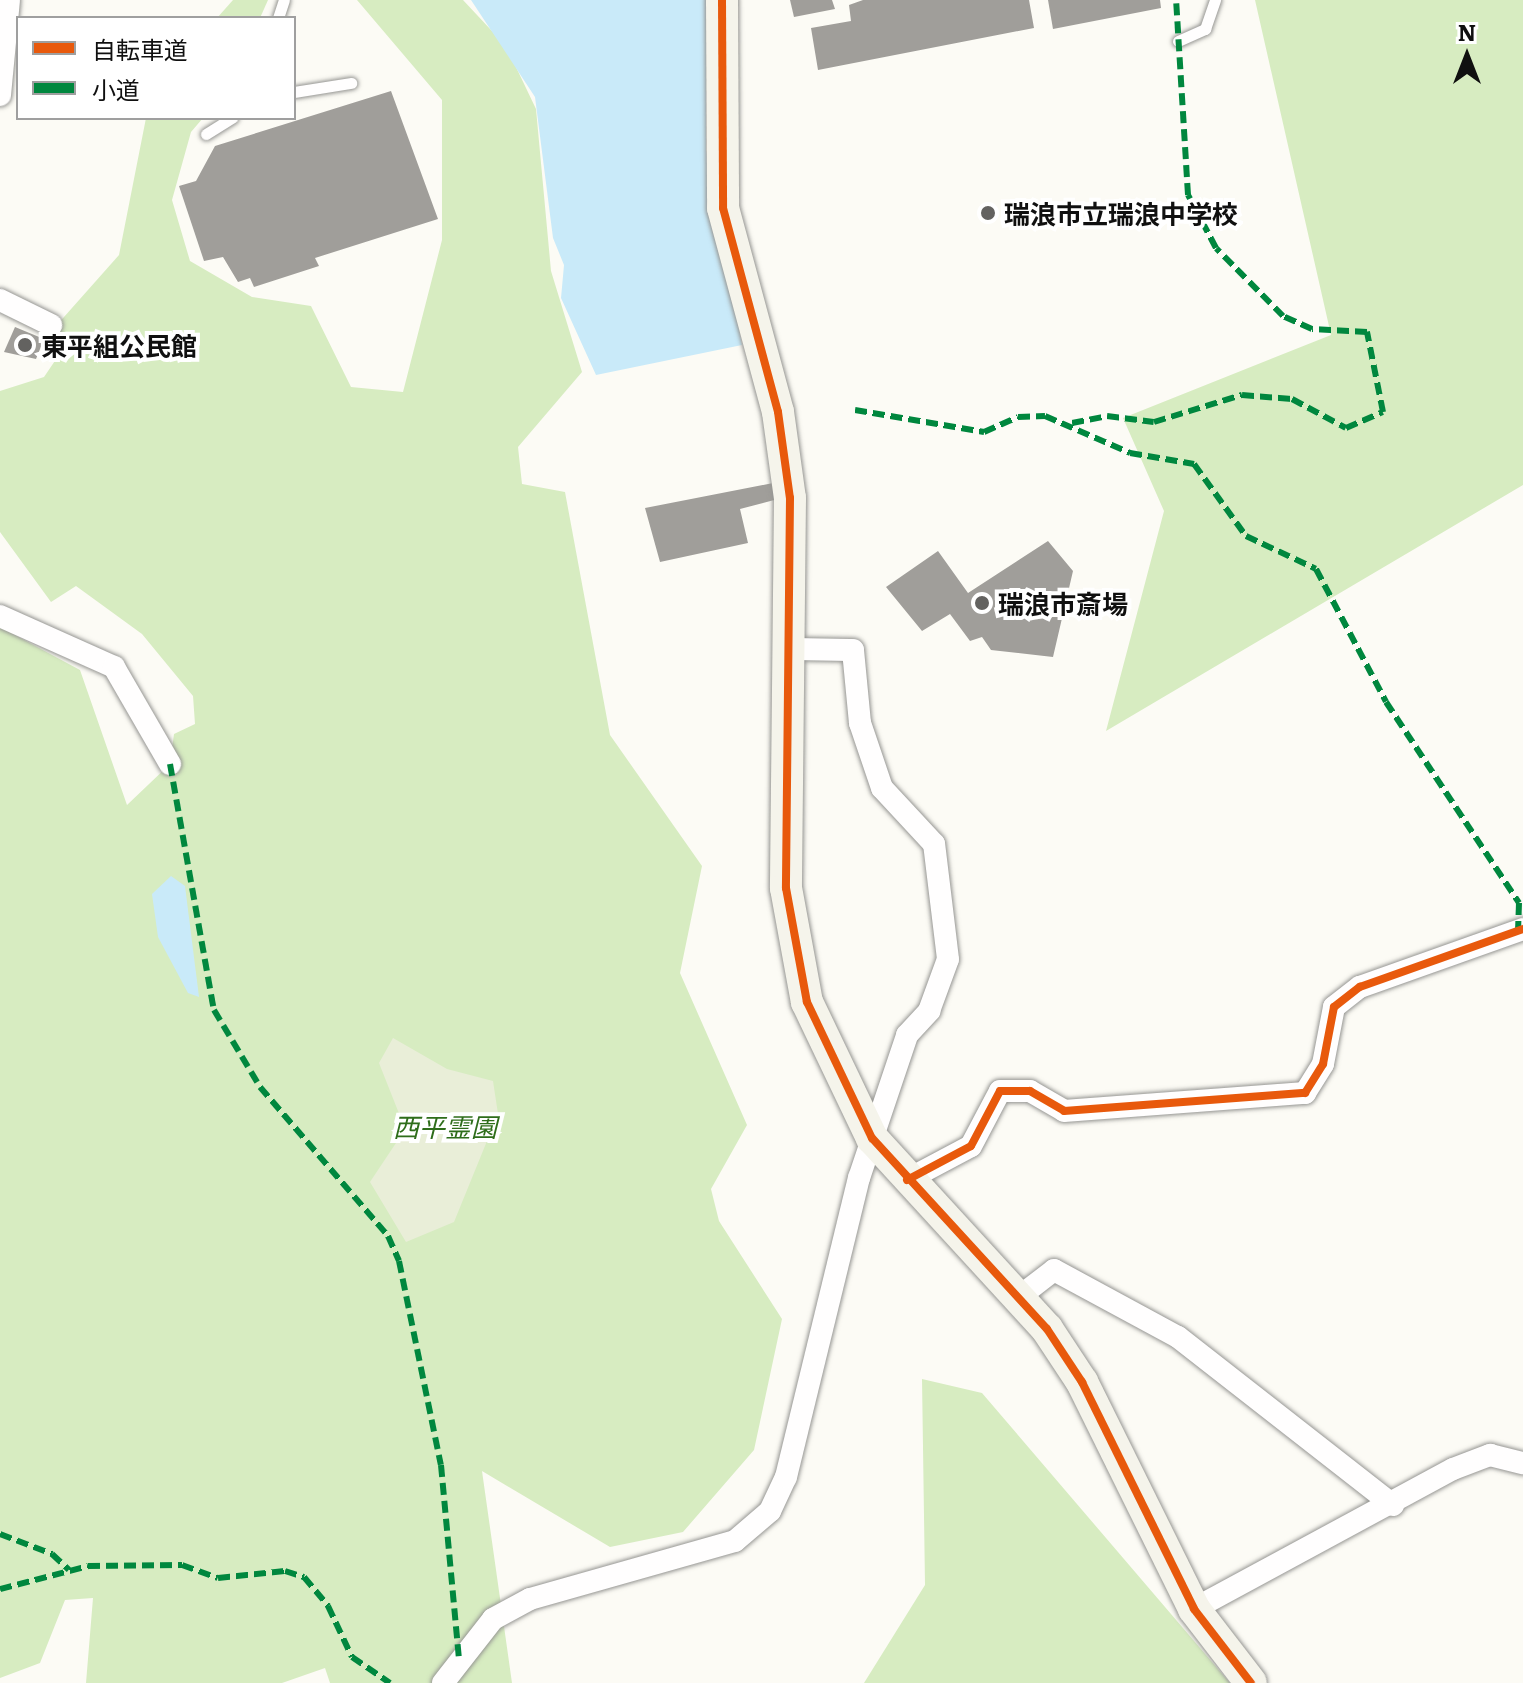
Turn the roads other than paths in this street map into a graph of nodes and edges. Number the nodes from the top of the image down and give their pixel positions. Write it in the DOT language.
graph roads {
  1 [pos="9,0"];
  2 [pos="722,0"];
  3 [pos="1215,0"];
  4 [pos="1178,41"];
  5 [pos="351,83"];
  6 [pos="296,92"];
  7 [pos="0,95"];
  8 [pos="229,120"];
  9 [pos="206,134"];
  10 [pos="0,300"];
  11 [pos="51,325"];
  12 [pos="0,616"];
  13 [pos="791,649"];
  14 [pos="170,764"];
  15 [pos="1523,929"];
  16 [pos="872,1138"];
  17 [pos="907,1180"];
  18 [pos="1019,1297"];
  19 [pos="1523,1463"];
  20 [pos="1393,1505"];
  21 [pos="1194,1609"];
  22 [pos="443,1683"];
  23 [pos="1251,1683"];
  1 -- 7 [label="street"];
  2 -- 13 [label="street"];
  3 -- 4 [label="lane"];
  5 -- 6 [label="lane"];
  8 -- 9 [label="lane"];
  10 -- 11 [label="street"];
  12 -- 14 [label="street"];
  13 -- 16 [label="street"];
  13 -- 16 [label="street"];
  15 -- 17 [label="street"];
  16 -- 17 [label="street"];
  16 -- 22 [label="street"];
  17 -- 18 [label="street"];
  18 -- 20 [label="street"];
  18 -- 21 [label="street"];
  19 -- 20 [label="street"];
  20 -- 21 [label="street"];
  21 -- 23 [label="street"];
}
